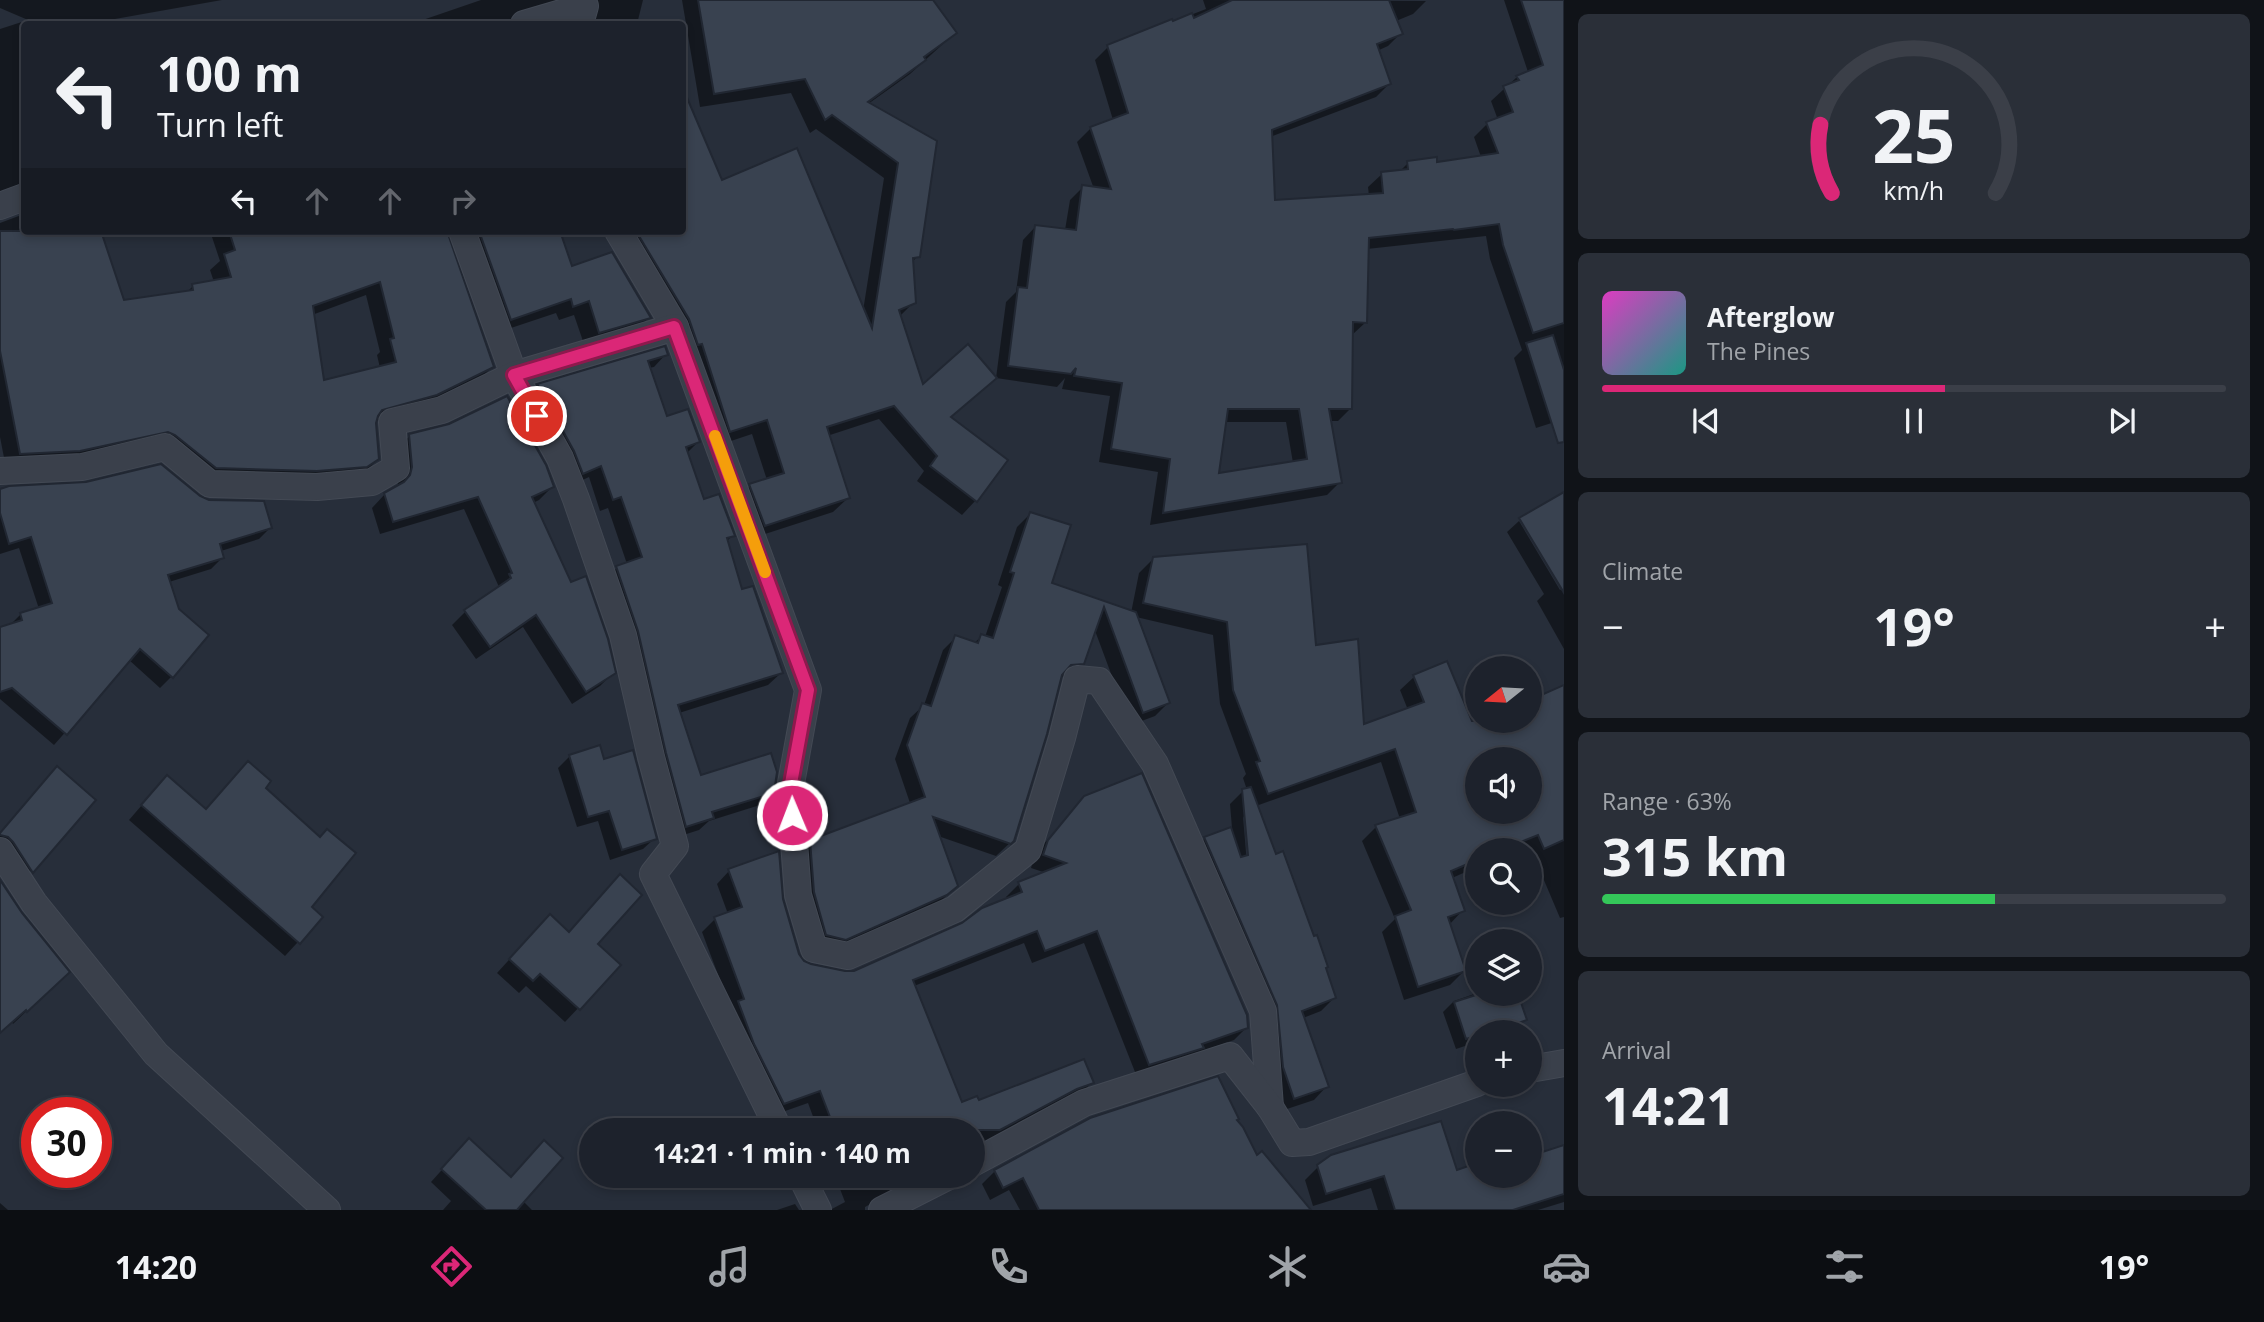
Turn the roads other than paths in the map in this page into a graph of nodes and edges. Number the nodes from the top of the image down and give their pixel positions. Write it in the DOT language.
graph roads {
  1 [pos="534,21"];
  2 [pos="581,21"];
  3 [pos="21,198"];
  4 [pos="0,206"];
  5 [pos="463,235"];
  6 [pos="620,235"];
  7 [pos="674,327"];
  8 [pos="514,375"];
  9 [pos="0,471"];
  10 [pos="0,851"];
  11 [pos="1564,1063"];
  12 [pos="1542,1067"];
  13 [pos="1465,1087"];
  14 [pos="1270,1107"];
  15 [pos="773,1118"];
  16 [pos="985,1157"];
  17 [pos="807,1188"];
  18 [pos="925,1188"];
  19 [pos="327,1210"];
  20 [pos="818,1210"];
  21 [pos="882,1210"];
  1 -- 2 [label="street"];
  3 -- 4 [label="street"];
  5 -- 8 [label="street"];
  6 -- 7 [label="street"];
  7 -- 8 [label="street"];
  7 -- 14 [label="street"];
  8 -- 9 [label="street"];
  8 -- 15 [label="street"];
  10 -- 19 [label="street"];
  11 -- 12 [label="street"];
  13 -- 14 [label="street"];
  14 -- 16 [label="street"];
  17 -- 20 [label="street"];
  18 -- 21 [label="street"];
}
